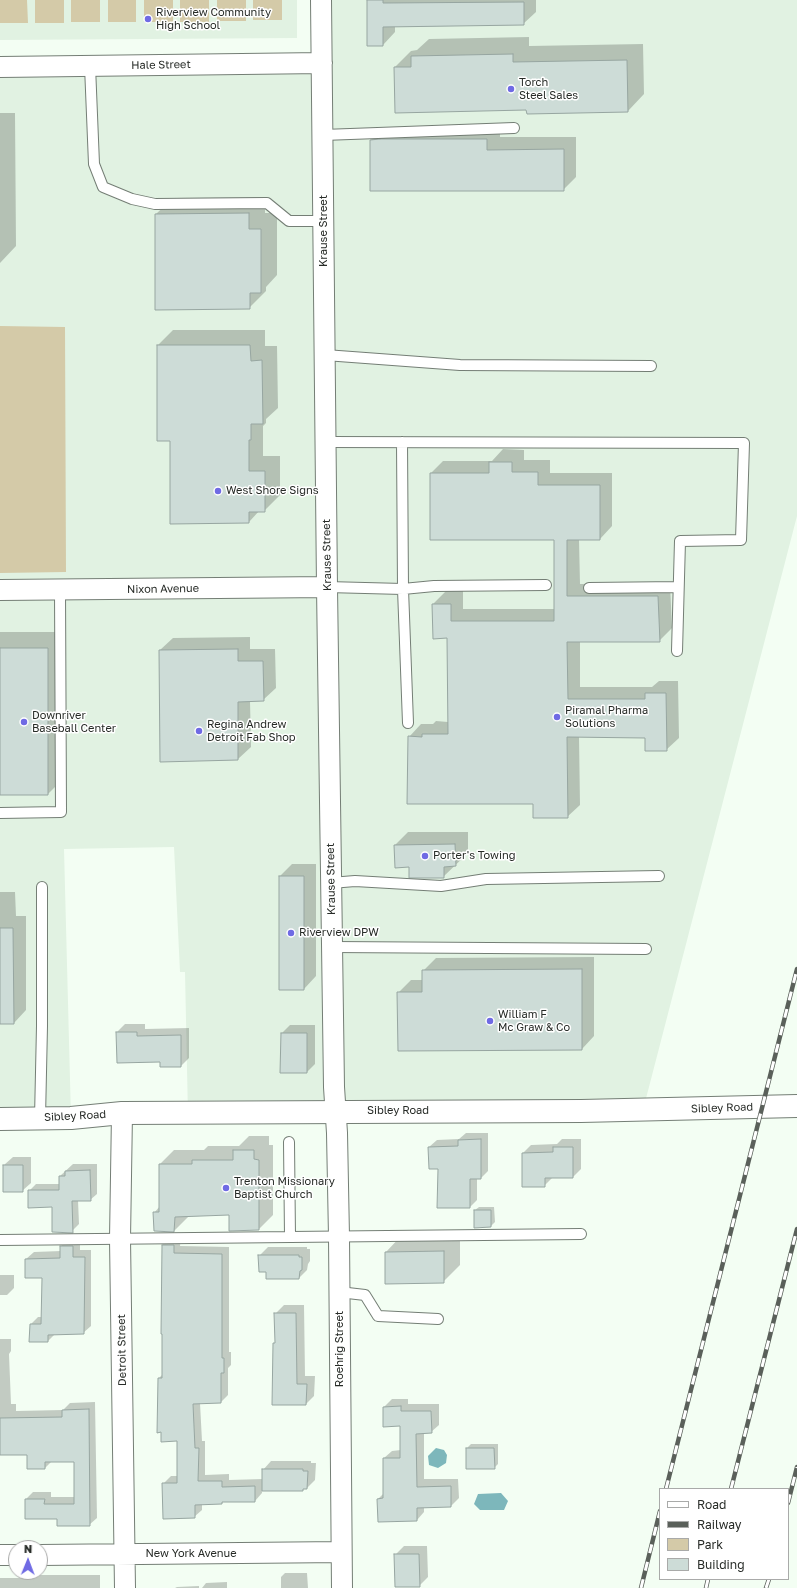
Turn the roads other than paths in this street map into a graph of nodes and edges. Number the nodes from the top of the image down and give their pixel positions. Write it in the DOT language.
graph roads {
  1 [pos="322,0"];
  2 [pos="322,63"];
  3 [pos="90,66"];
  4 [pos="0,67"];
  5 [pos="514,128"];
  6 [pos="324,135"];
  7 [pos="324,221"];
  8 [pos="325,356"];
  9 [pos="651,366"];
  10 [pos="326,442"];
  11 [pos="402,442"];
  12 [pos="546,584"];
  13 [pos="327,587"];
  14 [pos="678,587"];
  15 [pos="589,588"];
  16 [pos="402,589"];
  17 [pos="0,590"];
  18 [pos="60,590"];
  19 [pos="677,651"];
  20 [pos="408,723"];
  21 [pos="0,813"];
  22 [pos="659,876"];
  23 [pos="331,883"];
  24 [pos="42,887"];
  25 [pos="332,947"];
  26 [pos="646,949"];
  27 [pos="797,1106"];
  28 [pos="334,1111"];
  29 [pos="122,1113"];
  30 [pos="40,1118"];
  31 [pos="0,1119"];
  32 [pos="289,1142"];
  33 [pos="581,1234"];
  34 [pos="339,1237"];
  35 [pos="290,1238"];
  36 [pos="120,1239"];
  37 [pos="0,1240"];
  38 [pos="339,1292"];
  39 [pos="438,1319"];
  40 [pos="342,1552"];
  41 [pos="48,1554"];
  42 [pos="125,1554"];
  43 [pos="125,1588"];
  44 [pos="342,1588"];
  1 -- 2 [label="street, Krause Street"];
  2 -- 3 [label="street, Hale Street"];
  2 -- 6 [label="street, Krause Street"];
  3 -- 4 [label="street, Hale Street"];
  3 -- 7 [label="lane"];
  5 -- 6 [label="lane"];
  6 -- 7 [label="street, Krause Street"];
  7 -- 8 [label="street, Krause Street"];
  8 -- 9 [label="lane"];
  8 -- 10 [label="street, Krause Street"];
  10 -- 11 [label="lane"];
  10 -- 13 [label="street, Krause Street"];
  11 -- 14 [label="lane"];
  11 -- 16 [label="lane"];
  12 -- 16 [label="lane"];
  13 -- 16 [label="lane"];
  13 -- 18 [label="street, Nixon Avenue"];
  13 -- 23 [label="street, Krause Street"];
  14 -- 15 [label="lane"];
  14 -- 19 [label="lane"];
  16 -- 20 [label="lane"];
  17 -- 18 [label="street, Nixon Avenue"];
  18 -- 21 [label="lane"];
  22 -- 23 [label="lane"];
  23 -- 25 [label="street, Krause Street"];
  24 -- 30 [label="lane"];
  25 -- 26 [label="lane"];
  25 -- 28 [label="street, Krause Street"];
  27 -- 28 [label="main road, Sibley Road"];
  28 -- 29 [label="main road, Sibley Road"];
  28 -- 34 [label="street, Roehrig Street"];
  29 -- 30 [label="main road, Sibley Road"];
  29 -- 36 [label="street, Detroit Street"];
  30 -- 31 [label="main road, Sibley Road"];
  32 -- 35 [label="lane"];
  33 -- 34 [label="lane"];
  34 -- 35 [label="lane"];
  34 -- 38 [label="street, Roehrig Street"];
  35 -- 36 [label="lane"];
  36 -- 37 [label="lane"];
  36 -- 42 [label="street, Detroit Street"];
  38 -- 39 [label="lane"];
  38 -- 40 [label="street, Roehrig Street"];
  40 -- 42 [label="street, New York Avenue"];
  40 -- 44 [label="street, Roehrig Street"];
  41 -- 42 [label="street, New York Avenue"];
  42 -- 43 [label="street, Detroit Street"];
}
